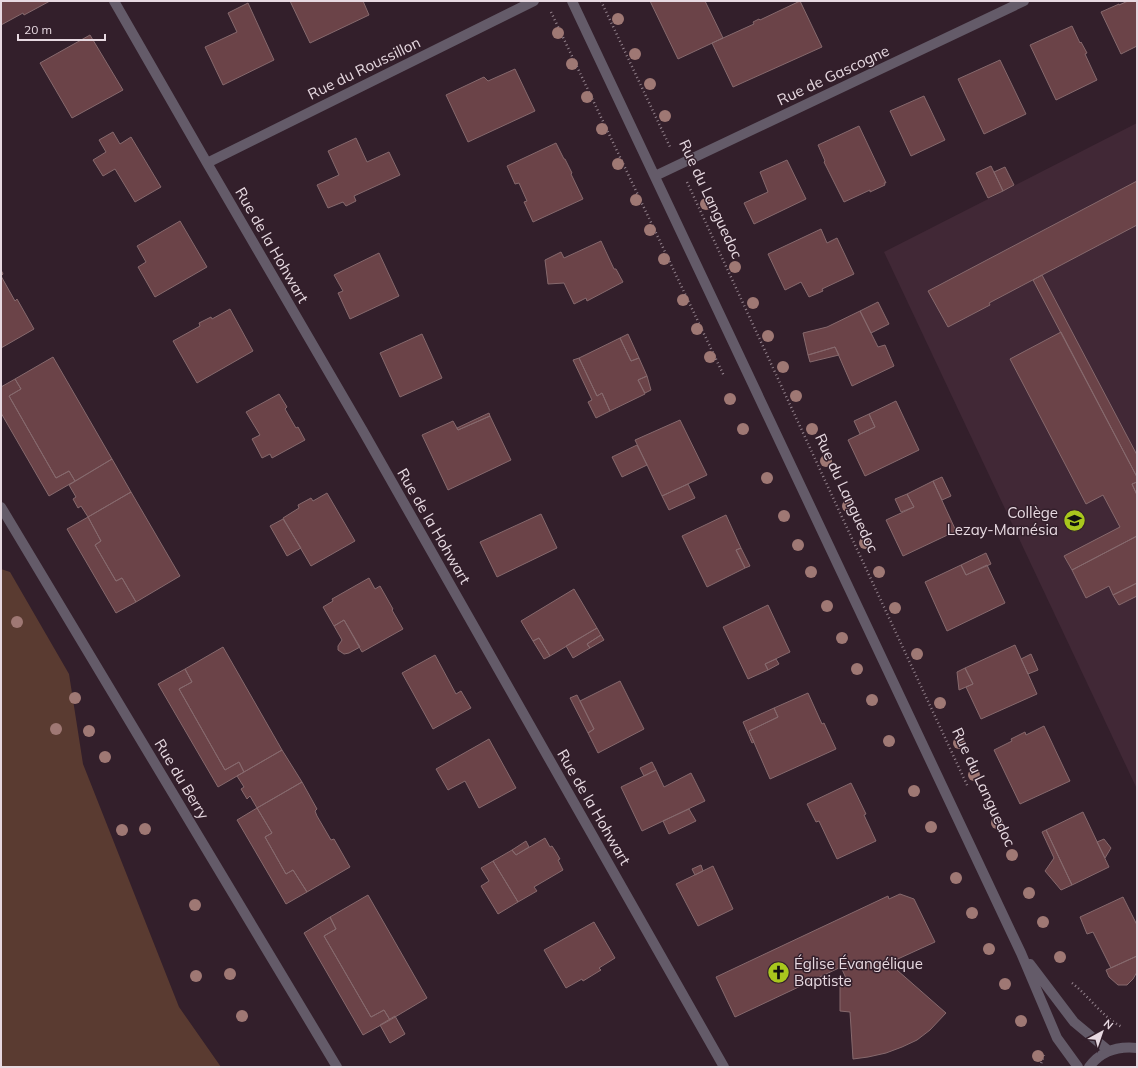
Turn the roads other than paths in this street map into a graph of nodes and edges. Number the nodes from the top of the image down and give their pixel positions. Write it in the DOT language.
graph roads {
  1 [pos="114,1"];
  2 [pos="534,1"];
  3 [pos="572,1"];
  4 [pos="1024,1"];
  5 [pos="207,162"];
  6 [pos="655,176"];
  7 [pos="1,507"];
  8 [pos="1021,953"];
  9 [pos="1137,1048"];
  10 [pos="1109,1051"];
  11 [pos="337,1067"];
  12 [pos="724,1067"];
  13 [pos="1078,1067"];
  14 [pos="1089,1067"];
  1 -- 5 [label="street, Rue de la Hohwart"];
  2 -- 5 [label="street, Rue du Roussillon"];
  3 -- 6 [label="street"];
  4 -- 6 [label="street, Rue de Gascogne"];
  5 -- 12 [label="street, Rue de la Hohwart"];
  6 -- 8 [label="street"];
  7 -- 11 [label="street, Rue du Berry"];
  8 -- 10 [label="street"];
  8 -- 13 [label="street"];
  9 -- 10 [label="street"];
  10 -- 14 [label="street"];
}
